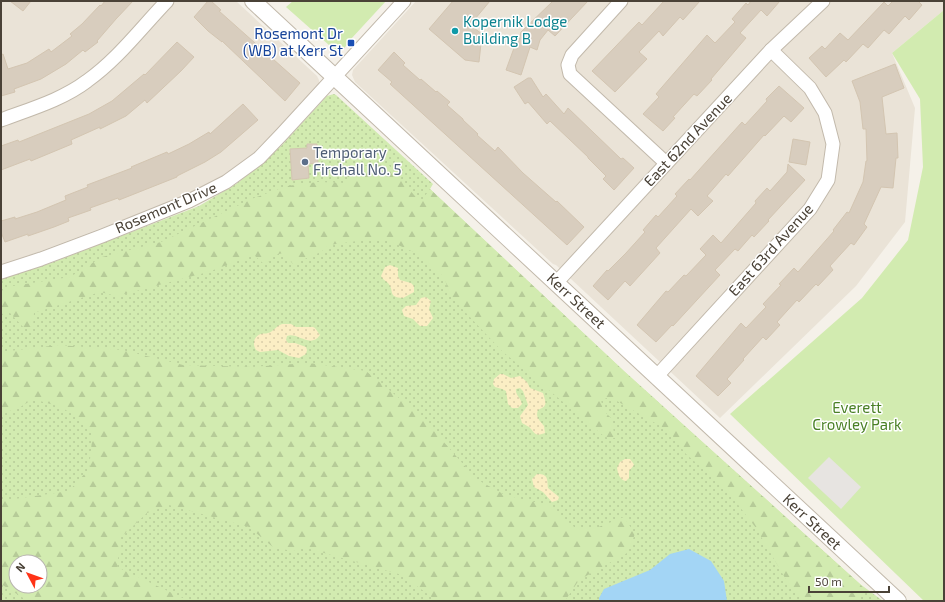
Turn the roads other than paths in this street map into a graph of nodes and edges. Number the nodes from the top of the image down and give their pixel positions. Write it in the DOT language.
graph roads {
  1 [pos="167,1"];
  2 [pos="253,1"];
  3 [pos="404,1"];
  4 [pos="621,1"];
  5 [pos="823,1"];
  6 [pos="771,50"];
  7 [pos="335,78"];
  8 [pos="1,120"];
  9 [pos="666,164"];
  10 [pos="1,272"];
  11 [pos="556,283"];
  12 [pos="657,376"];
  13 [pos="898,601"];
  1 -- 8 [label="street"];
  2 -- 7 [label="street, Kerr Street"];
  3 -- 7 [label="street, Rosemont Drive"];
  4 -- 9 [label="street"];
  5 -- 6 [label="street, East 62nd Avenue"];
  6 -- 9 [label="street, East 62nd Avenue"];
  6 -- 12 [label="street, East 63rd Avenue"];
  7 -- 10 [label="street, Rosemont Drive"];
  7 -- 11 [label="street, Kerr Street"];
  9 -- 11 [label="street, East 62nd Avenue"];
  11 -- 12 [label="street, Kerr Street"];
  12 -- 13 [label="street, Kerr Street"];
}
